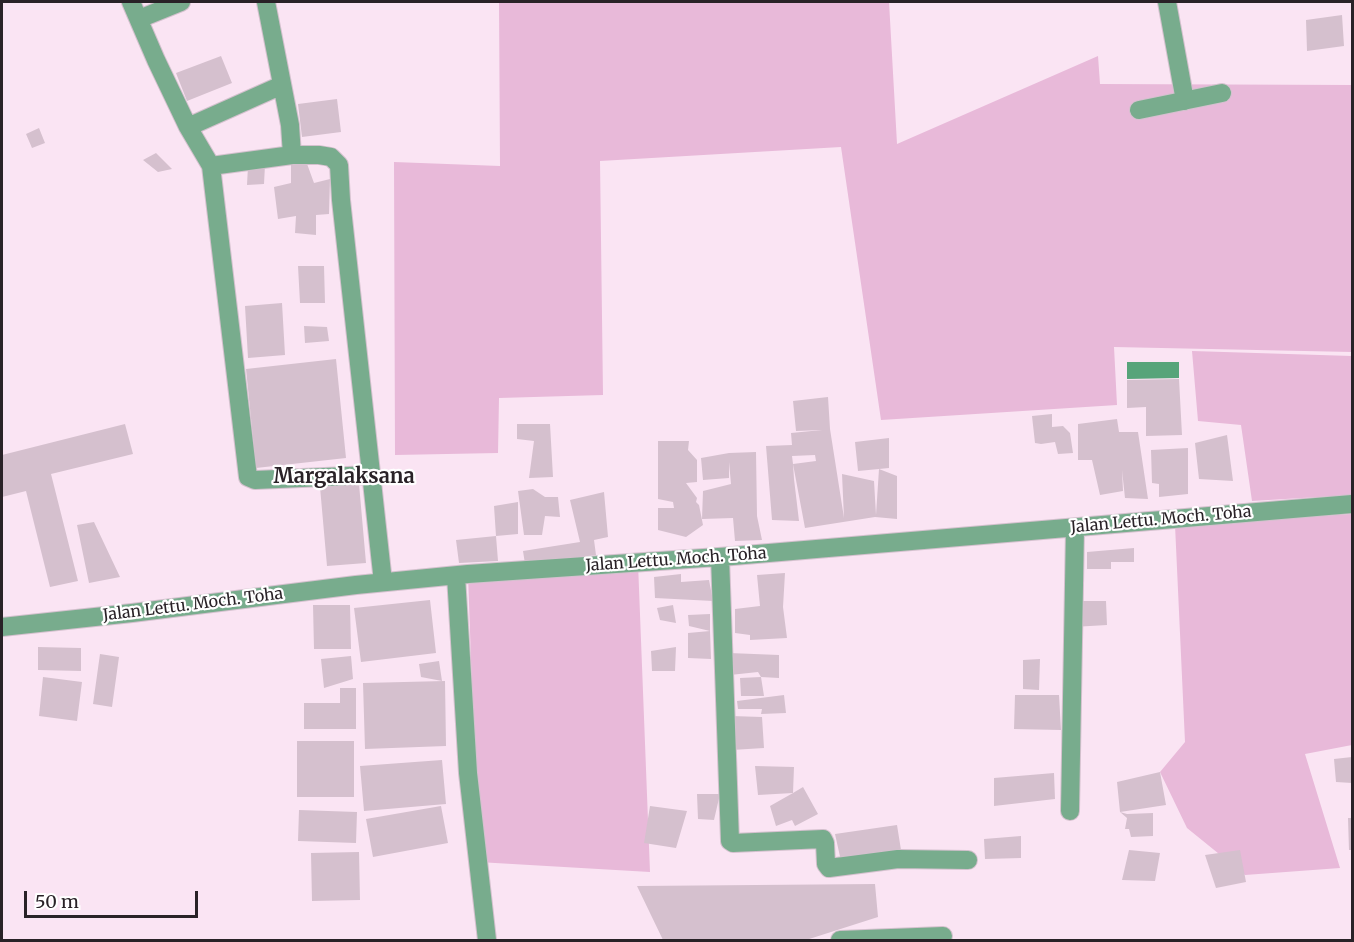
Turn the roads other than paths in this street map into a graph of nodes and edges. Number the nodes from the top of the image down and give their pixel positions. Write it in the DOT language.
graph roads {
  1 [pos="131,2"];
  2 [pos="181,2"];
  3 [pos="266,2"];
  4 [pos="1167,2"];
  5 [pos="139,19"];
  6 [pos="282,85"];
  7 [pos="1222,93"];
  8 [pos="1185,101"];
  9 [pos="1139,110"];
  10 [pos="189,127"];
  11 [pos="292,155"];
  12 [pos="211,166"];
  13 [pos="371,475"];
  14 [pos="1353,504"];
  15 [pos="1075,528"];
  16 [pos="720,557"];
  17 [pos="456,576"];
  18 [pos="383,582"];
  19 [pos="2,627"];
  20 [pos="1070,811"];
  21 [pos="969,860"];
  22 [pos="943,936"];
  23 [pos="487,940"];
  24 [pos="840,940"];
  1 -- 5 [label="street"];
  2 -- 5 [label="street"];
  3 -- 6 [label="street"];
  4 -- 8 [label="street"];
  5 -- 10 [label="street"];
  6 -- 10 [label="street"];
  6 -- 11 [label="street"];
  7 -- 8 [label="street"];
  8 -- 9 [label="street"];
  10 -- 12 [label="street"];
  11 -- 12 [label="street"];
  11 -- 13 [label="street"];
  12 -- 13 [label="street"];
  13 -- 18 [label="street"];
  14 -- 15 [label="street, Jalan Lettu. Moch. Toha"];
  15 -- 16 [label="street, Jalan Lettu. Moch. Toha"];
  15 -- 20 [label="street"];
  16 -- 17 [label="street, Jalan Lettu. Moch. Toha"];
  16 -- 21 [label="street"];
  17 -- 18 [label="street, Jalan Lettu. Moch. Toha"];
  17 -- 23 [label="street"];
  18 -- 19 [label="street, Jalan Lettu. Moch. Toha"];
  22 -- 24 [label="street"];
}
